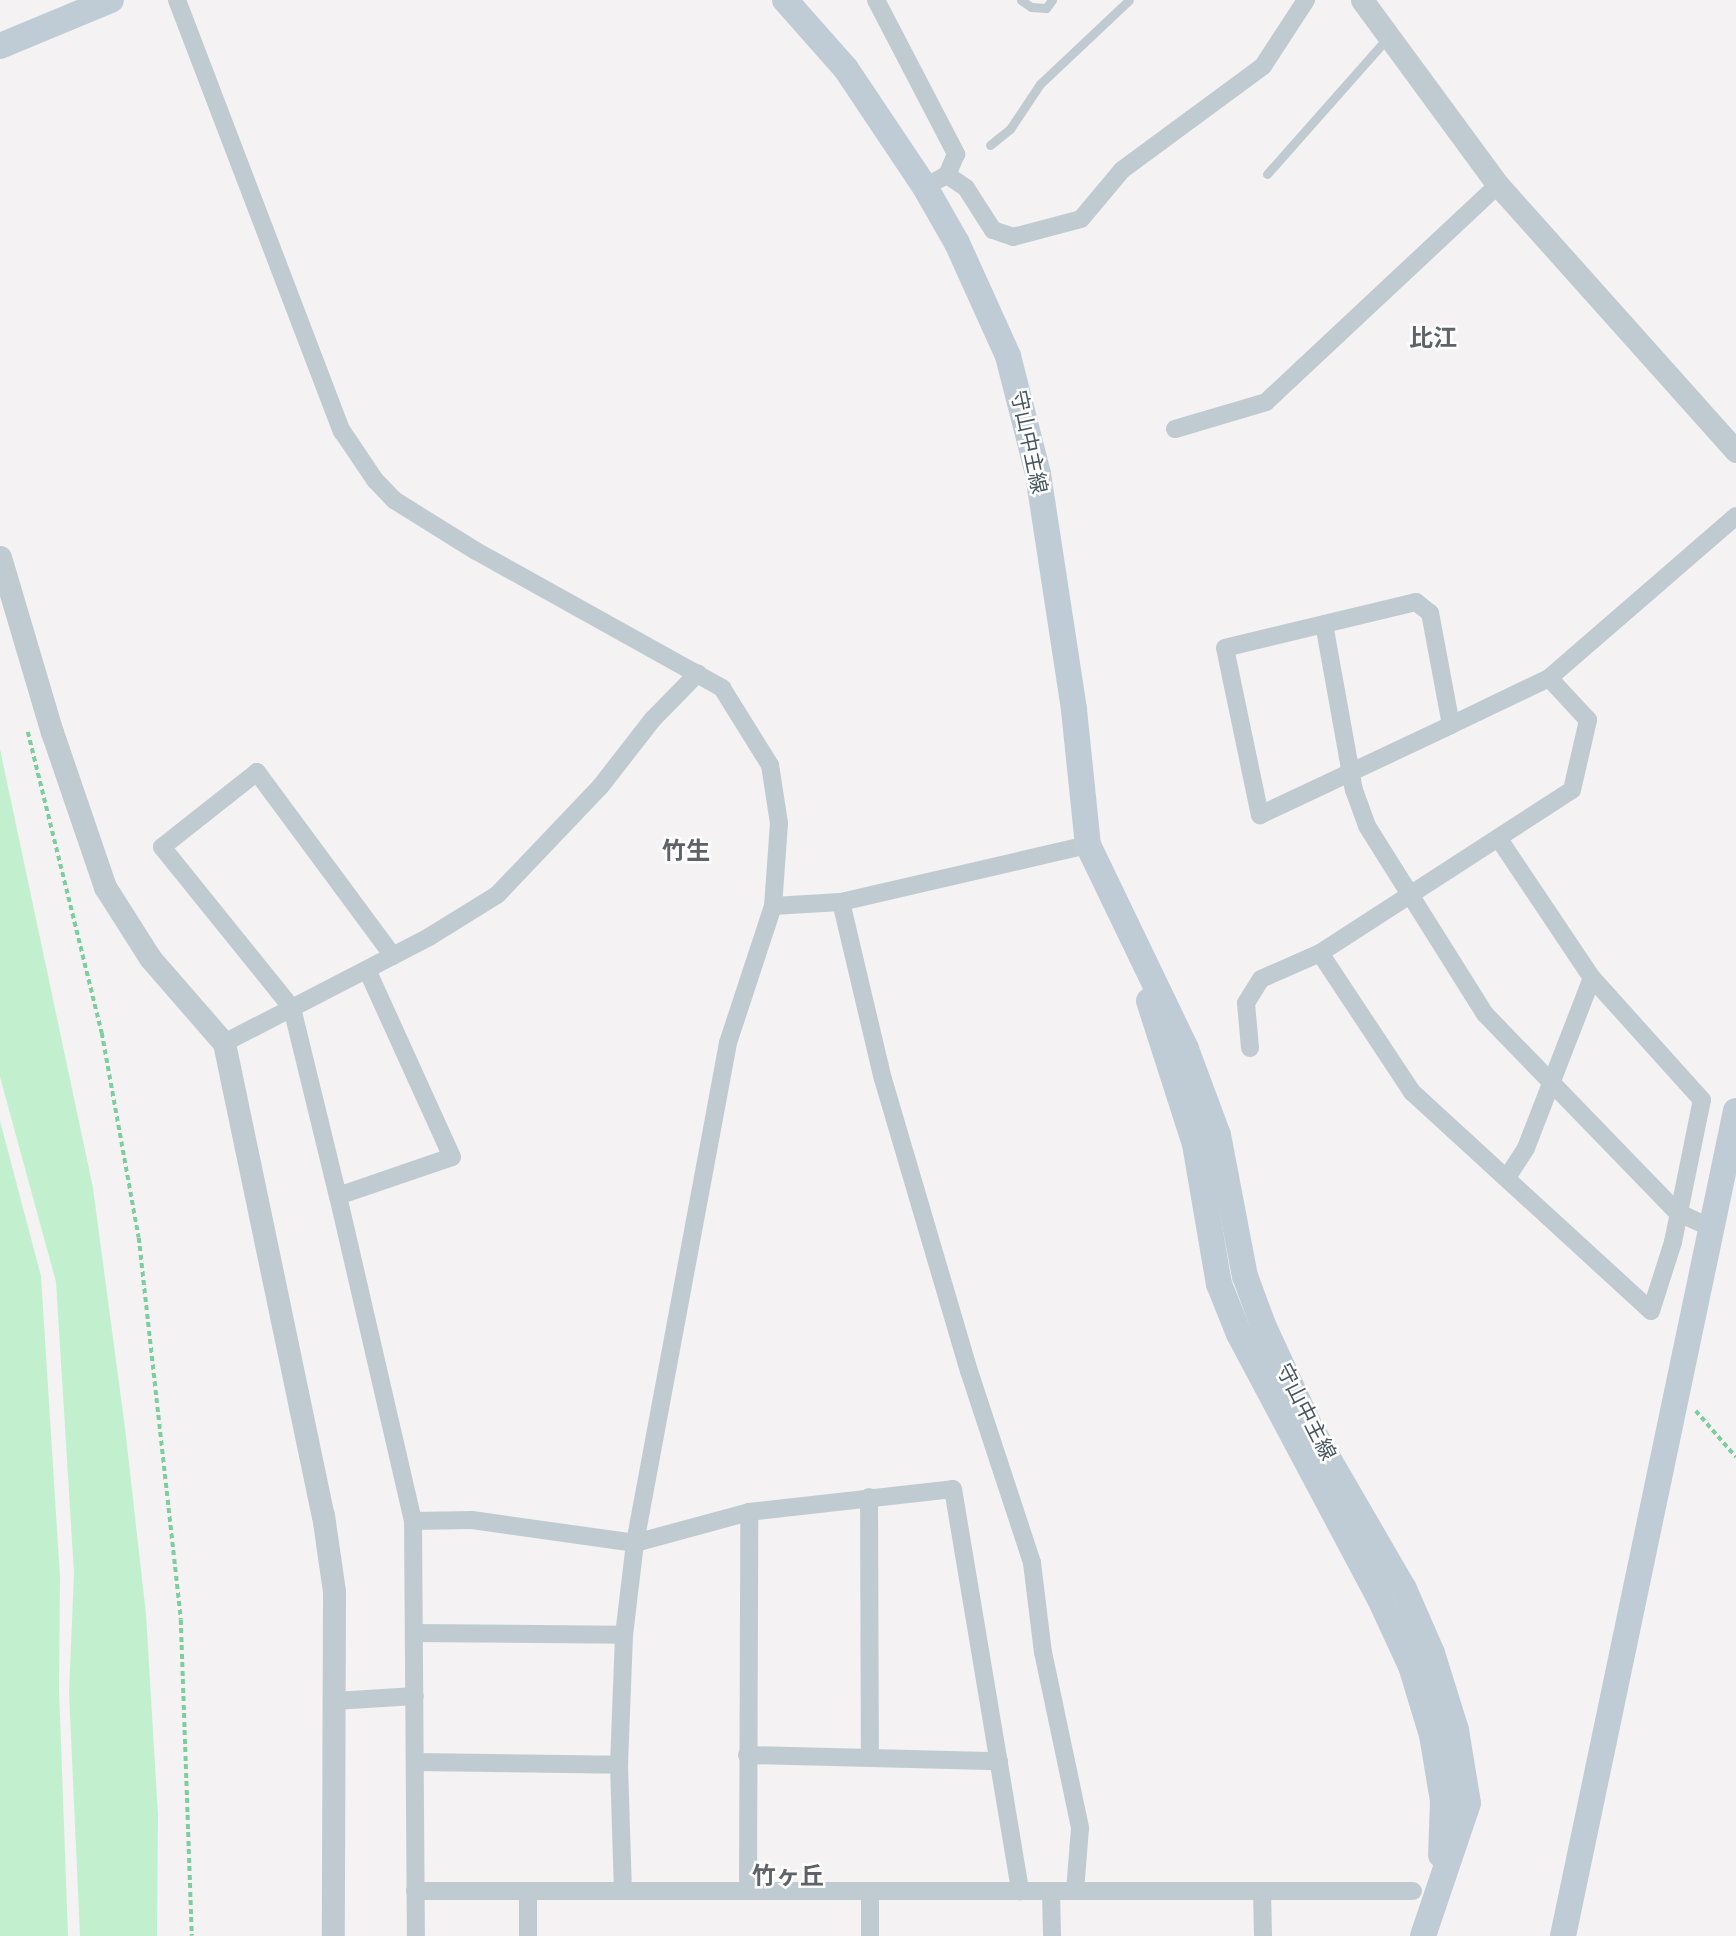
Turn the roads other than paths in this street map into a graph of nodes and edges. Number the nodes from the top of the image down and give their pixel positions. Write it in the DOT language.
graph roads {
  1 [pos="111,0"];
  2 [pos="177,0"];
  3 [pos="785,0"];
  4 [pos="876,0"];
  5 [pos="1021,0"];
  6 [pos="1052,0"];
  7 [pos="1129,0"];
  8 [pos="1306,0"];
  9 [pos="1367,2"];
  10 [pos="1389,36"];
  11 [pos="0,46"];
  12 [pos="990,145"];
  13 [pos="1267,174"];
  14 [pos="936,181"];
  15 [pos="1498,185"];
  16 [pos="1175,429"];
  17 [pos="1736,451"];
  18 [pos="1736,516"];
  19 [pos="0,557"];
  20 [pos="1324,624"];
  21 [pos="698,673"];
  22 [pos="1549,678"];
  23 [pos="1451,725"];
  24 [pos="1351,772"];
  25 [pos="1499,839"];
  26 [pos="1088,845"];
  27 [pos="1412,897"];
  28 [pos="841,902"];
  29 [pos="773,906"];
  30 [pos="1320,953"];
  31 [pos="393,956"];
  32 [pos="367,970"];
  33 [pos="1592,978"];
  34 [pos="292,1008"];
  35 [pos="224,1043"];
  36 [pos="1250,1048"];
  37 [pos="1552,1082"];
  38 [pos="1736,1111"];
  39 [pos="1508,1176"];
  40 [pos="338,1196"];
  41 [pos="1677,1212"];
  42 [pos="1711,1228"];
  43 [pos="870,1497"];
  44 [pos="749,1512"];
  45 [pos="413,1521"];
  46 [pos="635,1543"];
  47 [pos="414,1633"];
  48 [pos="624,1635"];
  49 [pos="415,1696"];
  50 [pos="335,1701"];
  51 [pos="747,1755"];
  52 [pos="870,1758"];
  53 [pos="999,1761"];
  54 [pos="415,1762"];
  55 [pos="619,1765"];
  56 [pos="415,1891"];
  57 [pos="528,1891"];
  58 [pos="623,1891"];
  59 [pos="748,1891"];
  60 [pos="870,1891"];
  61 [pos="1020,1891"];
  62 [pos="1051,1891"];
  63 [pos="1075,1891"];
  64 [pos="1262,1891"];
  65 [pos="1413,1891"];
  66 [pos="332,1936"];
  67 [pos="415,1936"];
  68 [pos="528,1936"];
  69 [pos="870,1936"];
  70 [pos="1052,1936"];
  71 [pos="1263,1936"];
  72 [pos="1423,1936"];
  73 [pos="1563,1936"];
  1 -- 11 [label="main road"];
  2 -- 21 [label="street"];
  3 -- 14 [label="main road, 守山中主線"];
  4 -- 14 [label="street"];
  5 -- 6 [label="lane"];
  7 -- 12 [label="lane"];
  8 -- 14 [label="street"];
  9 -- 10 [label="street"];
  10 -- 13 [label="lane"];
  10 -- 15 [label="street"];
  14 -- 26 [label="main road, 守山中主線"];
  15 -- 16 [label="street"];
  15 -- 17 [label="street"];
  18 -- 22 [label="street"];
  19 -- 35 [label="street"];
  20 -- 23 [label="street"];
  20 -- 24 [label="street"];
  20 -- 24 [label="street"];
  21 -- 29 [label="street"];
  21 -- 31 [label="street"];
  22 -- 23 [label="street"];
  22 -- 25 [label="street"];
  23 -- 24 [label="street"];
  24 -- 27 [label="street"];
  25 -- 27 [label="street"];
  25 -- 33 [label="street"];
  26 -- 28 [label="street"];
  26 -- 72 [label="main road, 守山中主線"];
  27 -- 30 [label="street"];
  27 -- 37 [label="street"];
  28 -- 29 [label="street"];
  28 -- 63 [label="street"];
  29 -- 46 [label="street"];
  30 -- 36 [label="street"];
  30 -- 39 [label="street"];
  31 -- 32 [label="street"];
  31 -- 34 [label="street"];
  32 -- 34 [label="street"];
  32 -- 40 [label="street"];
  33 -- 37 [label="street"];
  33 -- 41 [label="street"];
  34 -- 35 [label="street"];
  34 -- 40 [label="street"];
  35 -- 50 [label="street"];
  37 -- 39 [label="street"];
  37 -- 41 [label="street"];
  38 -- 42 [label="main road"];
  39 -- 41 [label="street"];
  40 -- 45 [label="street"];
  41 -- 42 [label="street"];
  42 -- 73 [label="main road"];
  43 -- 44 [label="street"];
  43 -- 52 [label="street"];
  43 -- 53 [label="street"];
  44 -- 46 [label="street"];
  44 -- 51 [label="street"];
  45 -- 46 [label="street"];
  45 -- 47 [label="street"];
  46 -- 48 [label="street"];
  47 -- 48 [label="street"];
  47 -- 49 [label="street"];
  48 -- 55 [label="street"];
  49 -- 50 [label="street"];
  49 -- 54 [label="street"];
  50 -- 66 [label="street"];
  51 -- 52 [label="street"];
  51 -- 59 [label="street"];
  52 -- 53 [label="street"];
  53 -- 61 [label="street"];
  54 -- 55 [label="street"];
  54 -- 56 [label="street"];
  55 -- 58 [label="street"];
  56 -- 57 [label="street"];
  56 -- 67 [label="street"];
  57 -- 58 [label="street"];
  57 -- 68 [label="street"];
  58 -- 59 [label="street"];
  59 -- 60 [label="street"];
  60 -- 61 [label="street"];
  60 -- 69 [label="street"];
  61 -- 62 [label="street"];
  62 -- 63 [label="street"];
  62 -- 70 [label="street"];
  63 -- 64 [label="street"];
  64 -- 65 [label="street"];
  64 -- 71 [label="street"];
}
